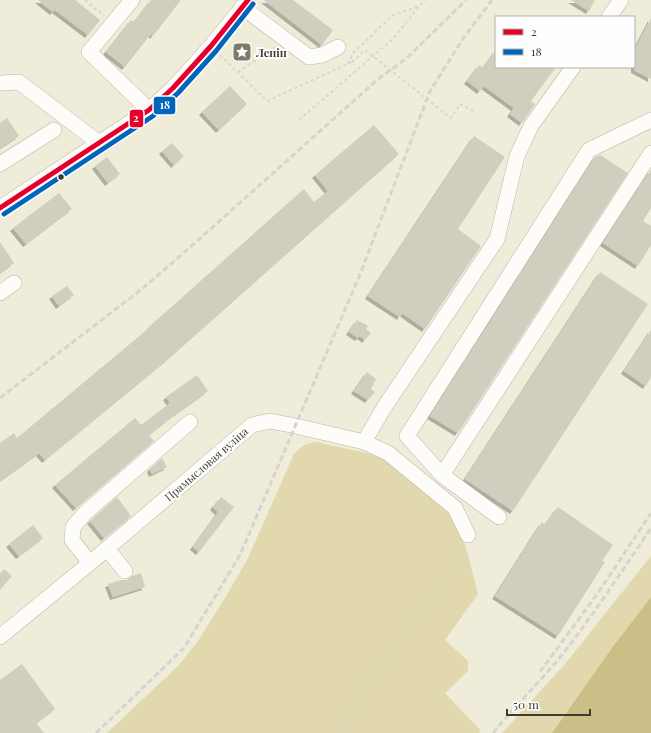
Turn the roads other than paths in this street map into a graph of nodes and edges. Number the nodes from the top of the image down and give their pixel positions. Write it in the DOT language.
graph roads {
  1 [pos="132,0"];
  2 [pos="621,0"];
  3 [pos="245,3"];
  4 [pos="610,16"];
  5 [pos="338,47"];
  6 [pos="572,68"];
  7 [pos="0,82"];
  8 [pos="148,110"];
  9 [pos="651,120"];
  10 [pos="54,130"];
  11 [pos="99,143"];
  12 [pos="651,153"];
  13 [pos="0,164"];
  14 [pos="0,208"];
  15 [pos="14,283"];
  16 [pos="0,293"];
  17 [pos="190,422"];
  18 [pos="364,442"];
  19 [pos="442,475"];
  20 [pos="499,517"];
  21 [pos="468,535"];
  22 [pos="107,549"];
  23 [pos="90,564"];
  24 [pos="125,570"];
  25 [pos="0,637"];
  1 -- 8 [label="street"];
  2 -- 4 [label="street"];
  3 -- 5 [label="street"];
  3 -- 8 [label="street"];
  6 -- 18 [label="street"];
  7 -- 11 [label="street"];
  8 -- 11 [label="street"];
  9 -- 19 [label="street"];
  10 -- 13 [label="street"];
  11 -- 14 [label="street"];
  12 -- 19 [label="street"];
  15 -- 16 [label="street"];
  17 -- 23 [label="street"];
  18 -- 21 [label="street, Прамысловая вуліца"];
  18 -- 22 [label="street, Прамысловая вуліца"];
  19 -- 20 [label="street"];
  22 -- 23 [label="street, Прамысловая вуліца"];
  22 -- 24 [label="street"];
  23 -- 25 [label="street, Прамысловая вуліца"];
}
